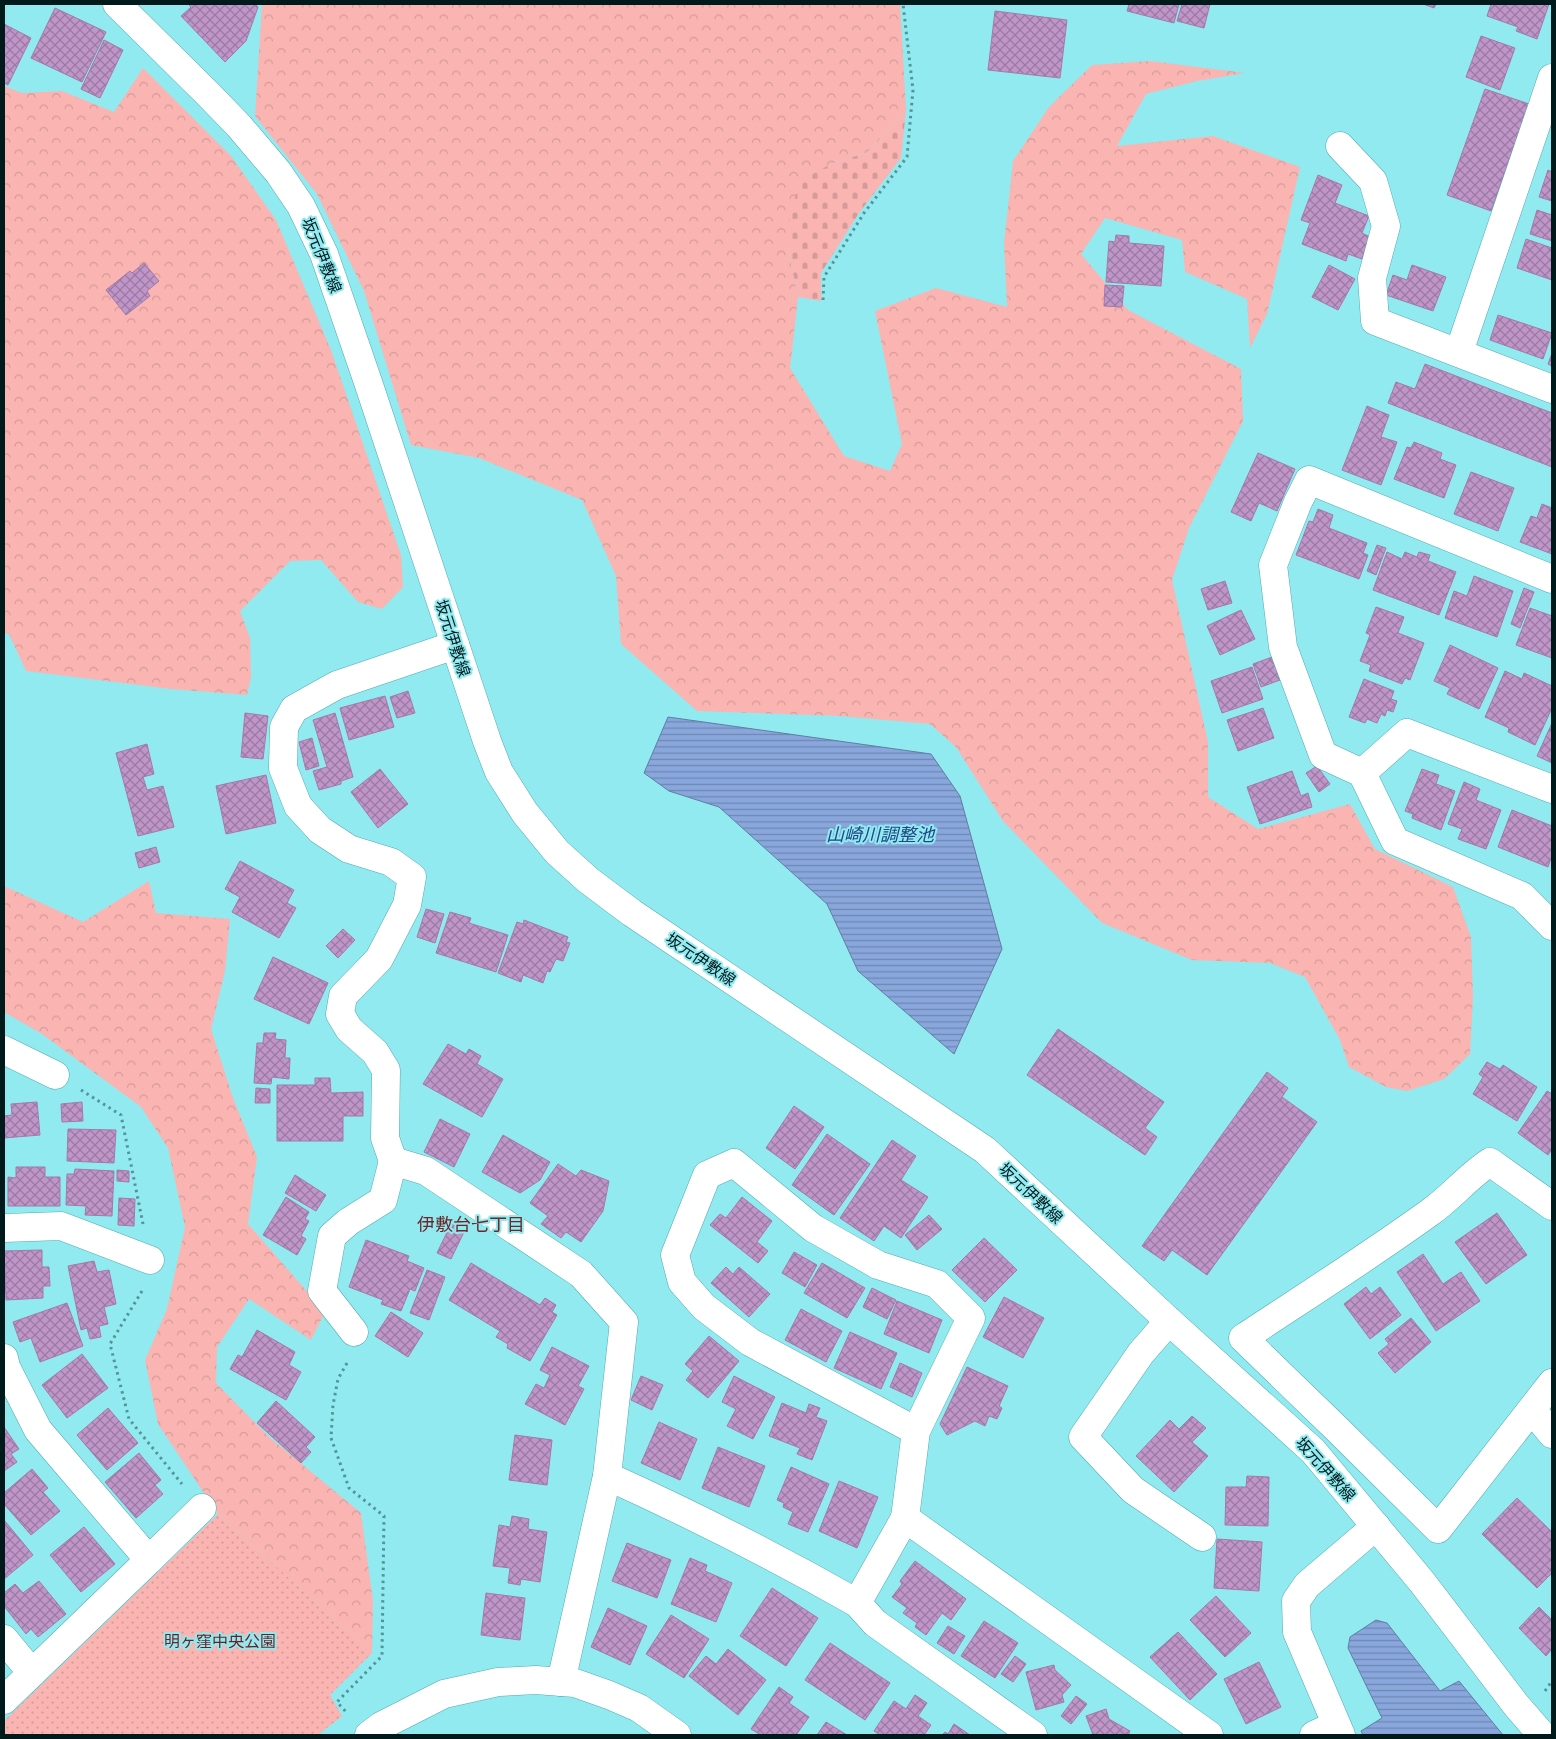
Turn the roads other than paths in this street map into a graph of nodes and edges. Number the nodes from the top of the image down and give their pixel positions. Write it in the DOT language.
graph roads {
  1 [pos="117,4"];
  2 [pos="1552,78"];
  3 [pos="1340,146"];
  4 [pos="1459,352"];
  5 [pos="1552,389"];
  6 [pos="1552,578"];
  7 [pos="454,644"];
  8 [pos="1362,773"];
  9 [pos="1552,789"];
  10 [pos="1522,896"];
  11 [pos="1552,908"];
  12 [pos="1552,926"];
  13 [pos="4,1050"];
  14 [pos="55,1075"];
  15 [pos="394,1161"];
  16 [pos="1552,1206"];
  17 [pos="4,1228"];
  18 [pos="150,1260"];
  19 [pos="1169,1321"];
  20 [pos="354,1332"];
  21 [pos="4,1358"];
  22 [pos="1552,1383"];
  23 [pos="1532,1410"];
  24 [pos="1338,1430"];
  25 [pos="916,1431"];
  26 [pos="1552,1434"];
  27 [pos="1313,1451"];
  28 [pos="607,1476"];
  29 [pos="202,1508"];
  30 [pos="905,1518"];
  31 [pos="1376,1526"];
  32 [pos="1202,1537"];
  33 [pos="149,1560"];
  34 [pos="857,1603"];
  35 [pos="4,1639"];
  36 [pos="32,1673"];
  37 [pos="561,1682"];
  38 [pos="4,1700"];
  39 [pos="361,1727"];
  40 [pos="1331,1732"];
  41 [pos="677,1735"];
  42 [pos="1033,1735"];
  43 [pos="1209,1735"];
  44 [pos="1542,1735"];
  1 -- 7 [label="street, 坂元伊敷線"];
  2 -- 4 [label="street"];
  3 -- 4 [label="street"];
  4 -- 5 [label="street"];
  6 -- 8 [label="street"];
  7 -- 15 [label="street"];
  7 -- 19 [label="street, 坂元伊敷線"];
  8 -- 9 [label="street"];
  8 -- 10 [label="street"];
  10 -- 11 [label="street"];
  10 -- 12 [label="street"];
  13 -- 14 [label="street"];
  15 -- 20 [label="street"];
  15 -- 28 [label="street"];
  16 -- 24 [label="street"];
  17 -- 18 [label="street"];
  19 -- 27 [label="street, 坂元伊敷線"];
  19 -- 32 [label="street"];
  21 -- 33 [label="street"];
  22 -- 23 [label="street"];
  23 -- 24 [label="street"];
  23 -- 26 [label="street"];
  24 -- 27 [label="street"];
  25 -- 25 [label="street"];
  25 -- 30 [label="street"];
  27 -- 31 [label="street, 坂元伊敷線"];
  28 -- 34 [label="street"];
  28 -- 37 [label="street"];
  29 -- 33 [label="street"];
  30 -- 34 [label="street"];
  30 -- 43 [label="street"];
  31 -- 40 [label="street"];
  31 -- 44 [label="street, 坂元伊敷線"];
  33 -- 36 [label="street"];
  34 -- 42 [label="street"];
  35 -- 36 [label="street"];
  36 -- 38 [label="street"];
  37 -- 39 [label="street"];
  37 -- 41 [label="street"];
}
